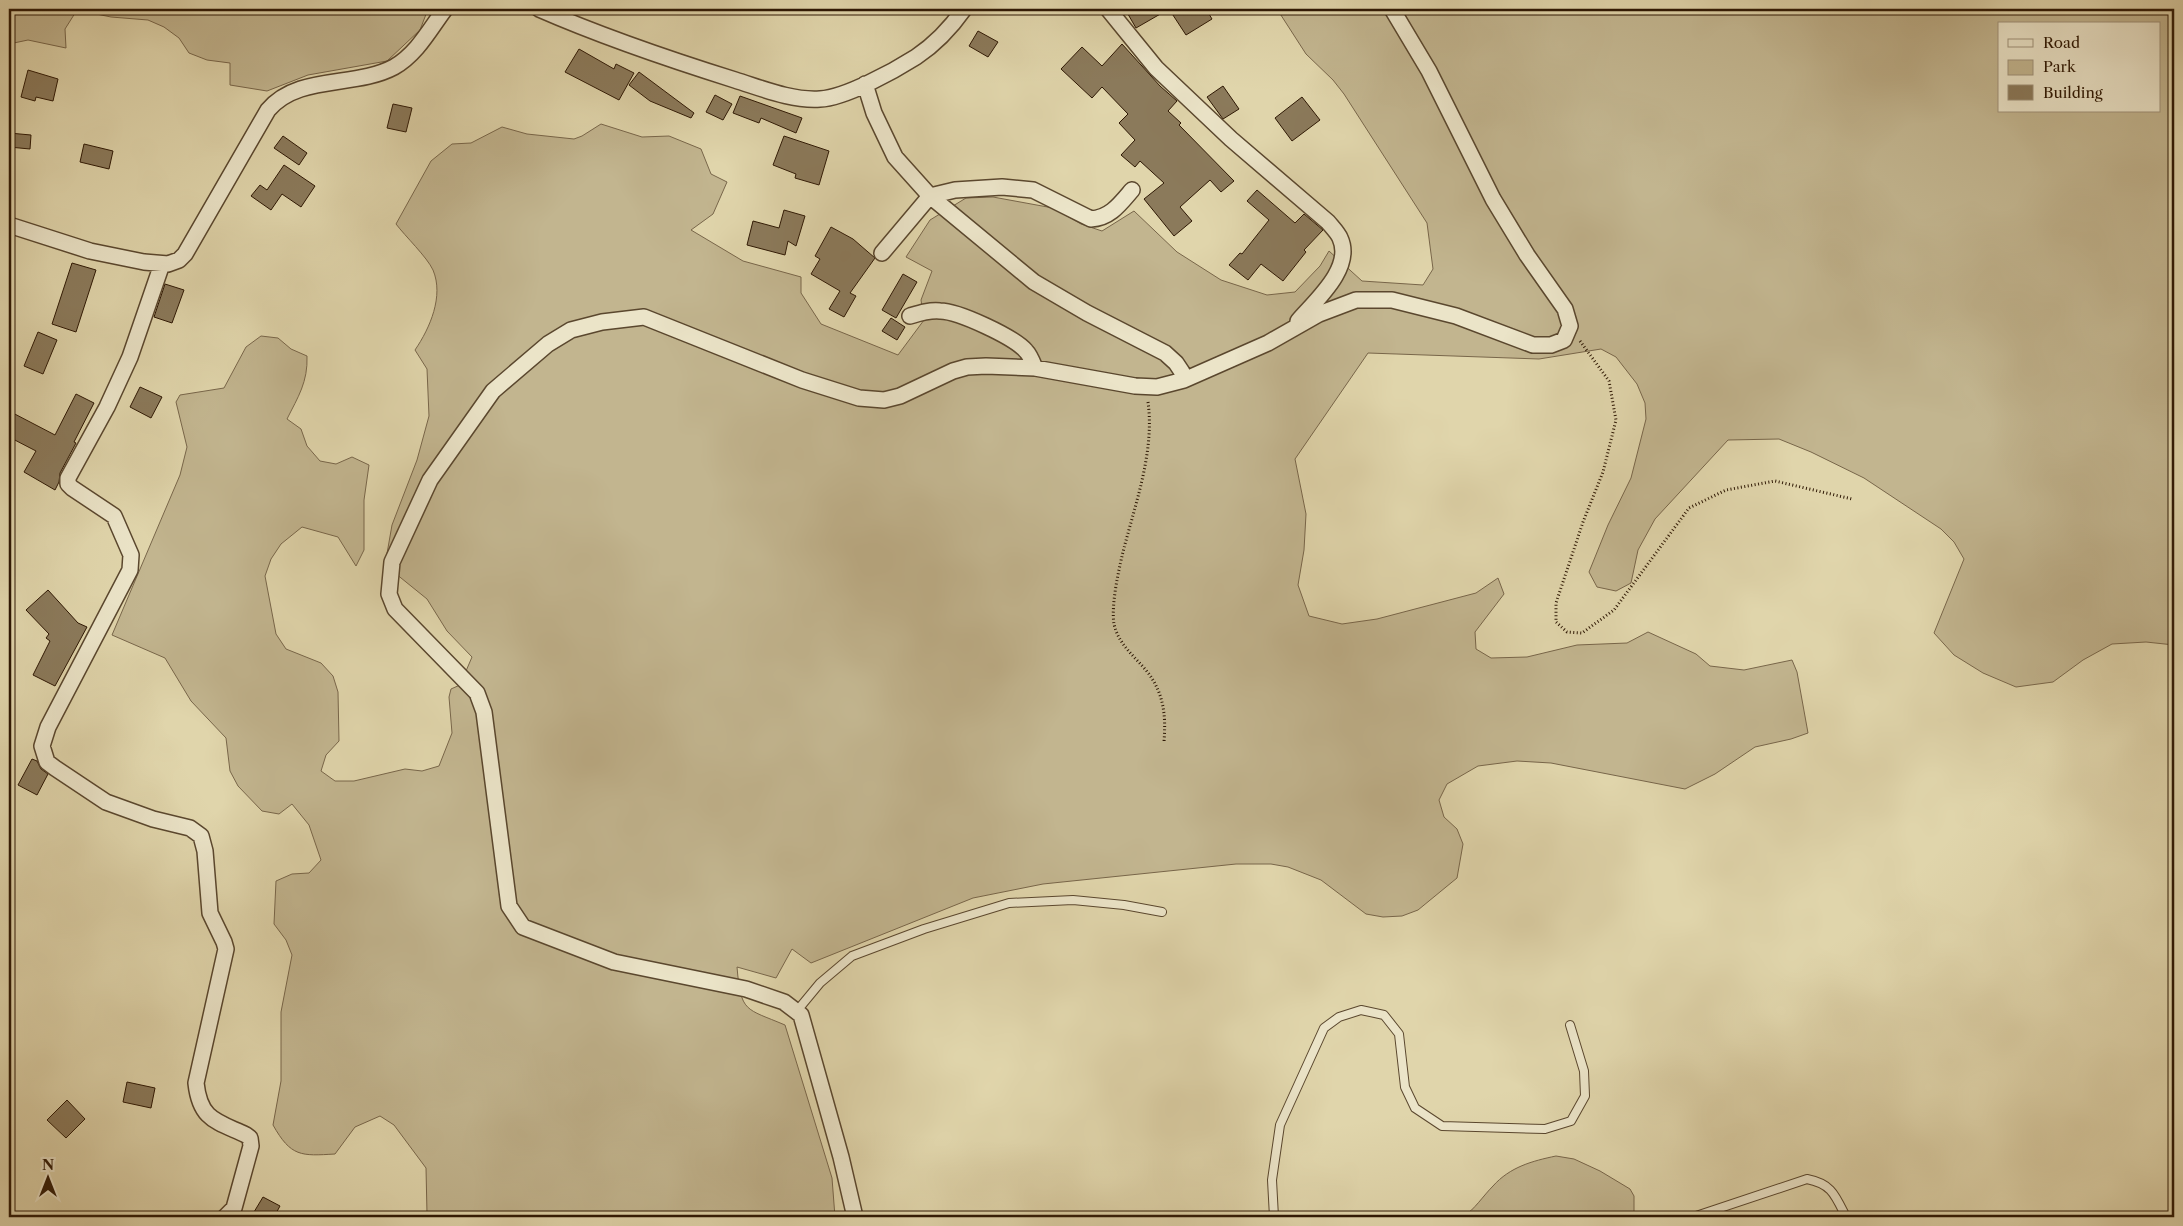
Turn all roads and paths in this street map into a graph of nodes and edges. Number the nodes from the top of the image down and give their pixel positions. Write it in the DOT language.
graph roads {
  1 [pos="445,9"];
  2 [pos="539,9"];
  3 [pos="964,9"];
  4 [pos="1108,9"];
  5 [pos="1392,9"];
  6 [pos="865,84"];
  7 [pos="1132,190"];
  8 [pos="930,196"];
  9 [pos="9,225"];
  10 [pos="882,254"];
  11 [pos="162,264"];
  12 [pos="910,316"];
  13 [pos="1570,326"];
  14 [pos="1289,331"];
  15 [pos="1035,368"];
  16 [pos="1184,380"];
  17 [pos="1146,387"];
  18 [pos="1852,499"];
  19 [pos="1164,742"];
  20 [pos="1162,912"];
  21 [pos="796,1012"];
  22 [pos="1570,1025"];
  23 [pos="234,1214"];
  24 [pos="855,1217"];
  25 [pos="1274,1217"];
  26 [pos="1693,1217"];
  27 [pos="1846,1217"];
  1 -- 11 [label="street"];
  2 -- 6 [label="street"];
  3 -- 6 [label="street"];
  4 -- 14 [label="street"];
  5 -- 13 [label="street"];
  6 -- 8 [label="street"];
  7 -- 8 [label="street"];
  8 -- 10 [label="street"];
  8 -- 16 [label="street"];
  9 -- 11 [label="street"];
  11 -- 23 [label="street"];
  12 -- 15 [label="street"];
  13 -- 14 [label="street"];
  13 -- 18 [label="path"];
  14 -- 16 [label="street"];
  15 -- 17 [label="street"];
  15 -- 21 [label="street"];
  16 -- 17 [label="street"];
  17 -- 19 [label="path"];
  20 -- 21 [label="lane"];
  21 -- 24 [label="street"];
  22 -- 25 [label="lane"];
  26 -- 27 [label="lane"];
}
